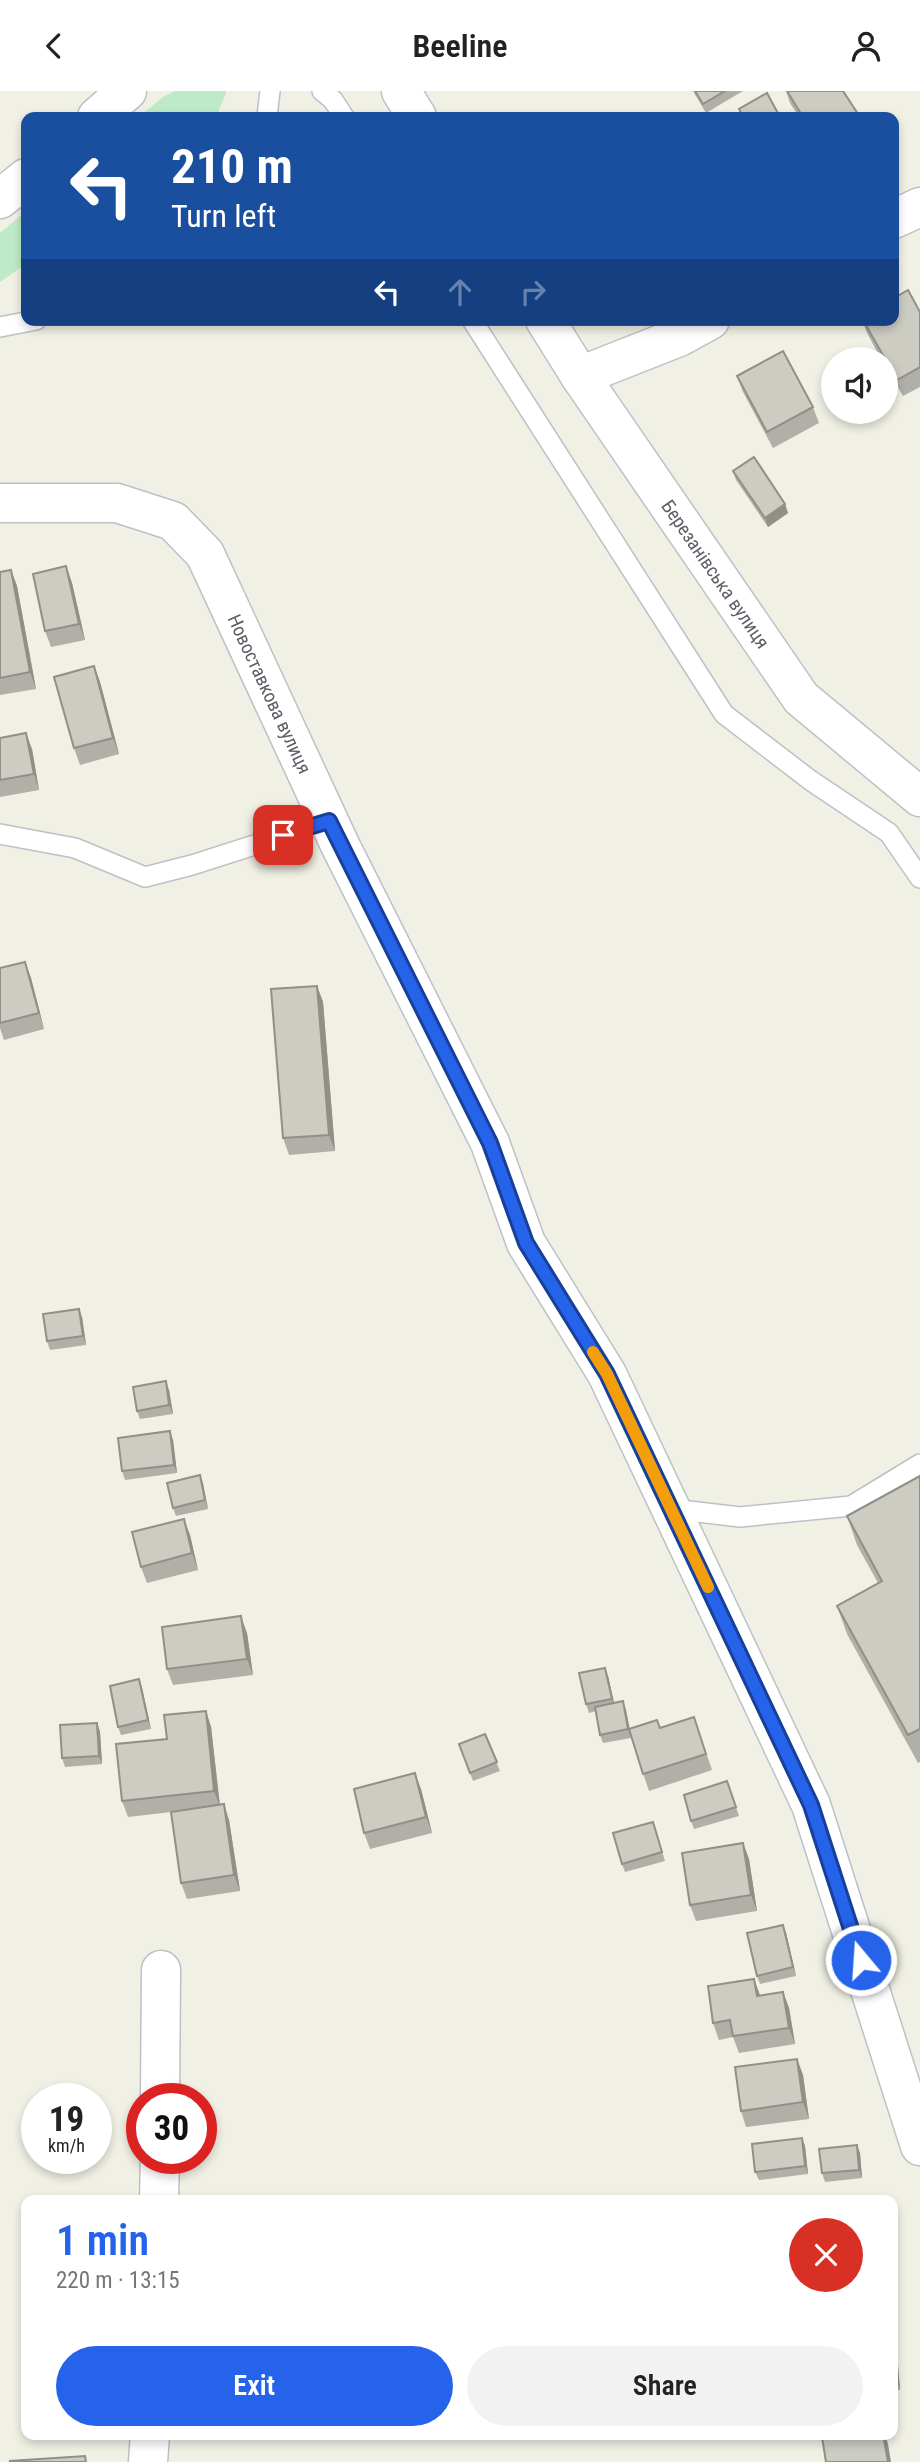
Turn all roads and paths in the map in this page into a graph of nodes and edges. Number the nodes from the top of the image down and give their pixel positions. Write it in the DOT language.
graph roads {
  1 [pos="127,91"];
  2 [pos="271,91"];
  3 [pos="322,91"];
  4 [pos="401,91"];
  5 [pos="103,112"];
  6 [pos="268,112"];
  7 [pos="341,112"];
  8 [pos="414,112"];
  9 [pos="920,207"];
  10 [pos="899,217"];
  11 [pos="21,323"];
  12 [pos="476,326"];
  13 [pos="549,326"];
  14 [pos="699,326"];
  15 [pos="0,327"];
  16 [pos="580,376"];
  17 [pos="0,503"];
  18 [pos="920,797"];
  19 [pos="329,821"];
  20 [pos="0,834"];
  21 [pos="920,878"];
  22 [pos="920,1464"];
  23 [pos="672,1509"];
  24 [pos="161,1970"];
  25 [pos="160,2083"];
  26 [pos="920,2146"];
  27 [pos="160,2174"];
  28 [pos="159,2195"];
  29 [pos="150,2440"];
  30 [pos="148,2462"];
  1 -- 5 [label="street"];
  2 -- 6 [label="lane"];
  3 -- 7 [label="lane"];
  4 -- 8 [label="street"];
  9 -- 10 [label="street"];
  11 -- 15 [label="lane"];
  12 -- 21 [label="lane"];
  13 -- 16 [label="street, Березанівська вулиця"];
  14 -- 16 [label="street"];
  16 -- 18 [label="street, Березанівська вулиця"];
  17 -- 19 [label="street, Новоставкова вулиця"];
  19 -- 20 [label="lane"];
  19 -- 23 [label="street, Новоставкова вулиця"];
  22 -- 23 [label="lane"];
  23 -- 26 [label="street, Новоставкова вулиця"];
  24 -- 25 [label="street"];
  27 -- 28 [label="street"];
  29 -- 30 [label="street"];
}
